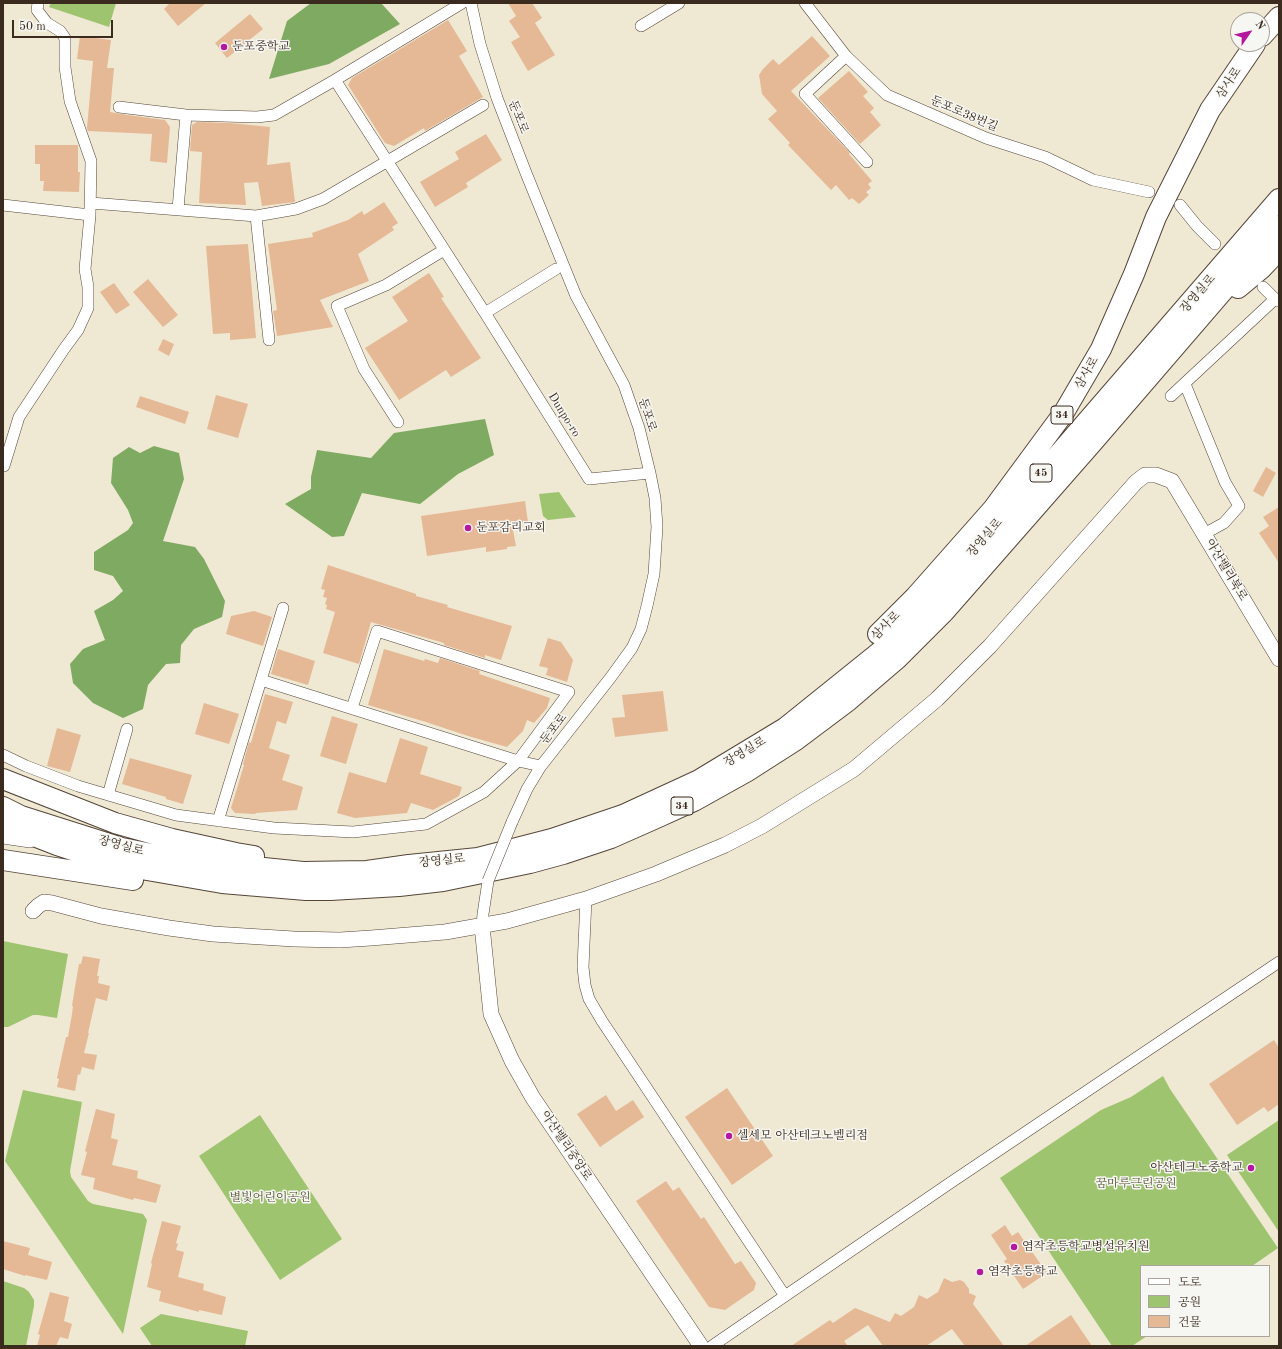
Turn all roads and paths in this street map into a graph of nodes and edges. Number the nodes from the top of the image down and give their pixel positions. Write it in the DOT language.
graph roads {
  1 [pos="38,3"];
  2 [pos="462,3"];
  3 [pos="471,3"];
  4 [pos="678,3"];
  5 [pos="805,3"];
  6 [pos="1279,17"];
  7 [pos="641,26"];
  8 [pos="1270,27"];
  9 [pos="1250,52"];
  10 [pos="846,56"];
  11 [pos="335,80"];
  12 [pos="483,105"];
  13 [pos="119,107"];
  14 [pos="186,115"];
  15 [pos="387,162"];
  16 [pos="867,162"];
  17 [pos="1149,192"];
  18 [pos="1279,199"];
  19 [pos="3,205"];
  20 [pos="1180,205"];
  21 [pos="90,209"];
  22 [pos="178,209"];
  23 [pos="256,216"];
  24 [pos="1279,226"];
  25 [pos="1215,244"];
  26 [pos="444,250"];
  27 [pos="1279,250"];
  28 [pos="556,269"];
  29 [pos="1263,287"];
  30 [pos="1277,300"];
  31 [pos="485,313"];
  32 [pos="1188,331"];
  33 [pos="269,340"];
  34 [pos="1185,384"];
  35 [pos="1171,396"];
  36 [pos="398,422"];
  37 [pos="4,466"];
  38 [pos="650,473"];
  39 [pos="1204,534"];
  40 [pos="283,608"];
  41 [pos="1279,659"];
  42 [pos="261,680"];
  43 [pos="352,708"];
  44 [pos="785,728"];
  45 [pos="127,729"];
  46 [pos="3,755"];
  47 [pos="518,761"];
  48 [pos="541,766"];
  49 [pos="3,779"];
  50 [pos="108,795"];
  51 [pos="3,807"];
  52 [pos="218,821"];
  53 [pos="3,824"];
  54 [pos="3,838"];
  55 [pos="58,845"];
  56 [pos="3,860"];
  57 [pos="367,871"];
  58 [pos="306,890"];
  59 [pos="586,899"];
  60 [pos="33,911"];
  61 [pos="482,926"];
  62 [pos="1279,962"];
  63 [pos="785,1296"];
  64 [pos="701,1346"];
  65 [pos="712,1346"];
  1 -- 21 [label="street"];
  2 -- 11 [label="street"];
  3 -- 38 [label="street, 둔포로"];
  4 -- 7 [label="street"];
  5 -- 10 [label="street, 둔포로38번길"];
  6 -- 8 [label="highway"];
  9 -- 44 [label="highway, 삼사로 / 34"];
  10 -- 16 [label="street"];
  10 -- 17 [label="street, 둔포로38번길"];
  11 -- 14 [label="street"];
  11 -- 15 [label="street, Dunpo-ro"];
  12 -- 15 [label="street"];
  13 -- 14 [label="street"];
  14 -- 22 [label="street"];
  15 -- 23 [label="street"];
  15 -- 26 [label="street, Dunpo-ro"];
  18 -- 44 [label="highway, 장영실로 / 45"];
  19 -- 21 [label="street"];
  20 -- 25 [label="street"];
  21 -- 22 [label="street"];
  21 -- 37 [label="street"];
  22 -- 23 [label="street"];
  23 -- 33 [label="street"];
  24 -- 32 [label="highway, 장영실로"];
  26 -- 31 [label="street, Dunpo-ro"];
  26 -- 36 [label="street"];
  27 -- 32 [label="highway, 34"];
  28 -- 31 [label="street"];
  29 -- 30 [label="street"];
  30 -- 34 [label="street"];
  31 -- 38 [label="street, Dunpo-ro"];
  32 -- 58 [label="highway, 장영실로 / 34"];
  34 -- 35 [label="street"];
  34 -- 39 [label="street"];
  38 -- 48 [label="street, 둔포로"];
  39 -- 41 [label="street, 아산밸리북로"];
  39 -- 59 [label="street, 아산밸리북로"];
  40 -- 42 [label="street"];
  42 -- 43 [label="street"];
  42 -- 52 [label="street"];
  43 -- 47 [label="street"];
  43 -- 47 [label="street"];
  44 -- 57 [label="highway, 장영실로 / 34"];
  45 -- 50 [label="street"];
  46 -- 50 [label="street"];
  47 -- 48 [label="street"];
  47 -- 52 [label="street"];
  48 -- 61 [label="street, 둔포로, bridge"];
  49 -- 57 [label="highway"];
  50 -- 52 [label="street"];
  51 -- 57 [label="highway, 장영실로 / 34"];
  53 -- 55 [label="highway, 장영실로 / 34"];
  54 -- 55 [label="street"];
  55 -- 58 [label="highway, 장영실로 / 34"];
  56 -- 58 [label="highway"];
  59 -- 61 [label="street"];
  59 -- 63 [label="street"];
  60 -- 61 [label="street"];
  61 -- 64 [label="street, 아산밸리중앙로"];
  62 -- 63 [label="street"];
  63 -- 65 [label="street"];
}
